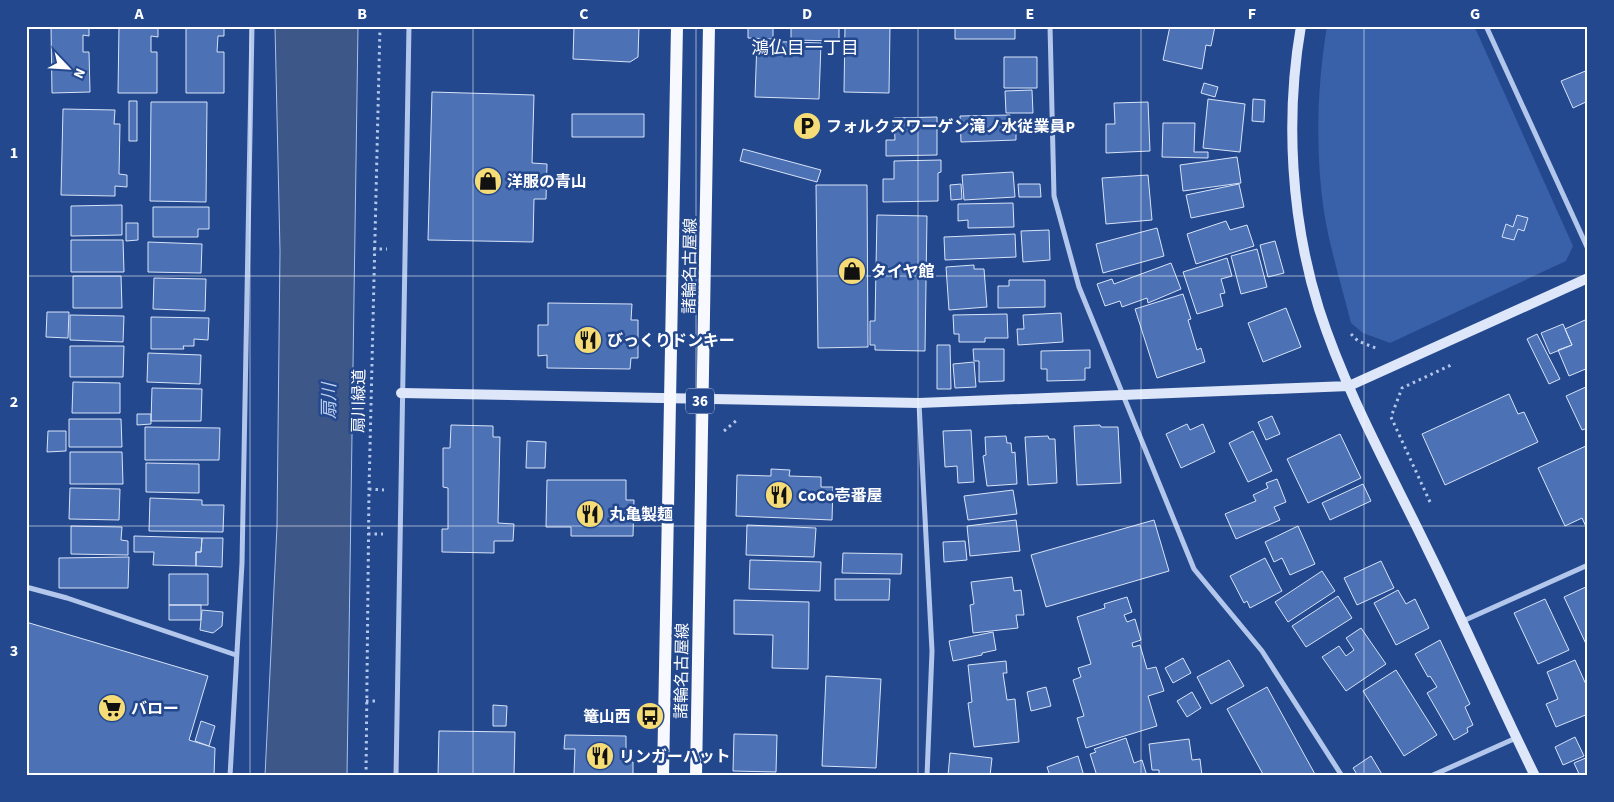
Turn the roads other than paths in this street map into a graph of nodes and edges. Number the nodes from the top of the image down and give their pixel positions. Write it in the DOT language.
graph roads {
  1 [pos="252,26"];
  2 [pos="408,26"];
  3 [pos="677,26"];
  4 [pos="708,26"];
  5 [pos="1050,26"];
  6 [pos="1301,26"];
  7 [pos="1486,26"];
  8 [pos="1588,249"];
  9 [pos="1588,278"];
  10 [pos="1349,386"];
  11 [pos="402,393"];
  12 [pos="1125,395"];
  13 [pos="672,399"];
  14 [pos="700,400"];
  15 [pos="919,403"];
  16 [pos="1588,565"];
  17 [pos="26,587"];
  18 [pos="1463,621"];
  19 [pos="236,655"];
  20 [pos="1516,738"];
  21 [pos="230,776"];
  22 [pos="396,776"];
  23 [pos="663,776"];
  24 [pos="696,776"];
  25 [pos="926,776"];
  26 [pos="1342,776"];
  27 [pos="1431,776"];
  28 [pos="1535,776"];
  1 -- 19 [label="street"];
  2 -- 11 [label="street"];
  3 -- 13 [label="main road, 諸輪名古屋線 / 36"];
  4 -- 14 [label="main road, 諸輪名古屋線 / 36"];
  5 -- 12 [label="street"];
  6 -- 10 [label="street"];
  7 -- 8 [label="street"];
  9 -- 10 [label="street"];
  10 -- 12 [label="street"];
  10 -- 18 [label="street"];
  11 -- 13 [label="street"];
  11 -- 22 [label="street"];
  12 -- 15 [label="street"];
  12 -- 26 [label="street"];
  13 -- 14 [label="street"];
  13 -- 23 [label="main road, 諸輪名古屋線 / 36"];
  14 -- 15 [label="street"];
  14 -- 24 [label="main road, 諸輪名古屋線 / 36"];
  15 -- 25 [label="street"];
  16 -- 18 [label="street"];
  17 -- 19 [label="street"];
  18 -- 20 [label="street"];
  19 -- 21 [label="street"];
  20 -- 27 [label="street"];
  20 -- 28 [label="street"];
}
